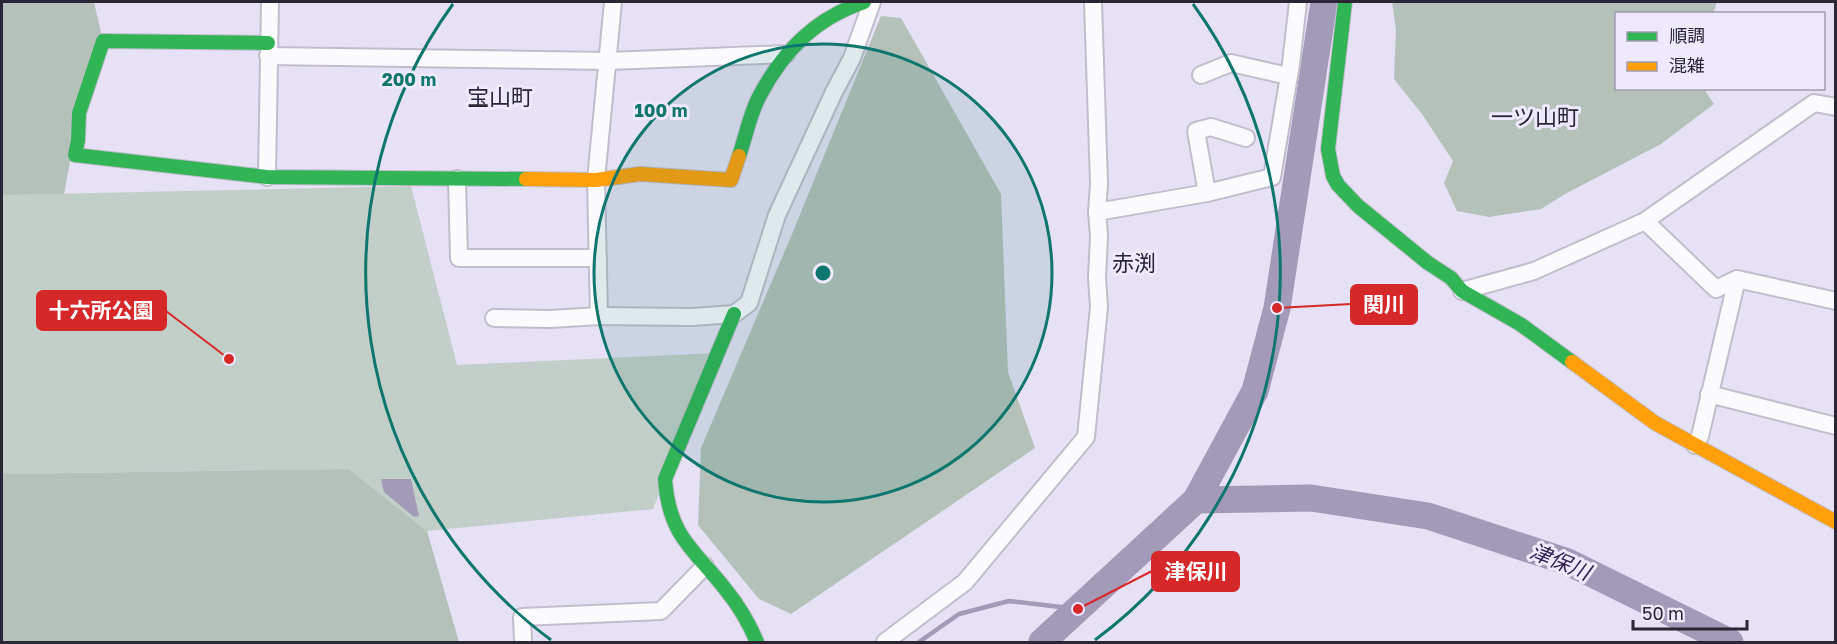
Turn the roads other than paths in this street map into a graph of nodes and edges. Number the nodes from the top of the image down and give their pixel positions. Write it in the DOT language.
graph roads {
  1 [pos="270,2"];
  2 [pos="614,2"];
  3 [pos="864,2"];
  4 [pos="872,2"];
  5 [pos="1094,2"];
  6 [pos="1298,2"];
  7 [pos="1345,2"];
  8 [pos="268,49"];
  9 [pos="786,54"];
  10 [pos="609,61"];
  11 [pos="1201,75"];
  12 [pos="1288,76"];
  13 [pos="1836,106"];
  14 [pos="1246,138"];
  15 [pos="267,177"];
  16 [pos="457,179"];
  17 [pos="596,180"];
  18 [pos="1207,193"];
  19 [pos="1097,212"];
  20 [pos="1645,221"];
  21 [pos="598,258"];
  22 [pos="1737,279"];
  23 [pos="1462,291"];
  24 [pos="1836,301"];
  25 [pos="735,314"];
  26 [pos="599,315"];
  27 [pos="494,318"];
  28 [pos="1709,394"];
  29 [pos="1836,426"];
  30 [pos="1695,445"];
  31 [pos="1836,522"];
  32 [pos="705,567"];
  33 [pos="523,642"];
  34 [pos="757,642"];
  35 [pos="885,642"];
  1 -- 8 [label="street"];
  2 -- 10 [label="street"];
  3 -- 9 [label="street"];
  4 -- 25 [label="street"];
  5 -- 19 [label="street"];
  6 -- 12 [label="street"];
  7 -- 23 [label="street"];
  8 -- 10 [label="street"];
  8 -- 15 [label="street"];
  8 -- 15 [label="street"];
  9 -- 10 [label="street"];
  9 -- 17 [label="street"];
  10 -- 17 [label="street"];
  11 -- 12 [label="street"];
  12 -- 18 [label="street"];
  13 -- 20 [label="street"];
  14 -- 18 [label="street"];
  15 -- 16 [label="street"];
  16 -- 17 [label="street"];
  16 -- 21 [label="street"];
  17 -- 21 [label="street"];
  18 -- 19 [label="street"];
  19 -- 35 [label="street"];
  20 -- 22 [label="street"];
  20 -- 23 [label="street"];
  21 -- 26 [label="street"];
  22 -- 24 [label="street"];
  22 -- 28 [label="street"];
  23 -- 30 [label="street"];
  25 -- 26 [label="street"];
  25 -- 32 [label="street"];
  26 -- 27 [label="street"];
  28 -- 29 [label="street"];
  28 -- 30 [label="street"];
  30 -- 31 [label="street"];
  32 -- 33 [label="street"];
  32 -- 34 [label="street"];
}
